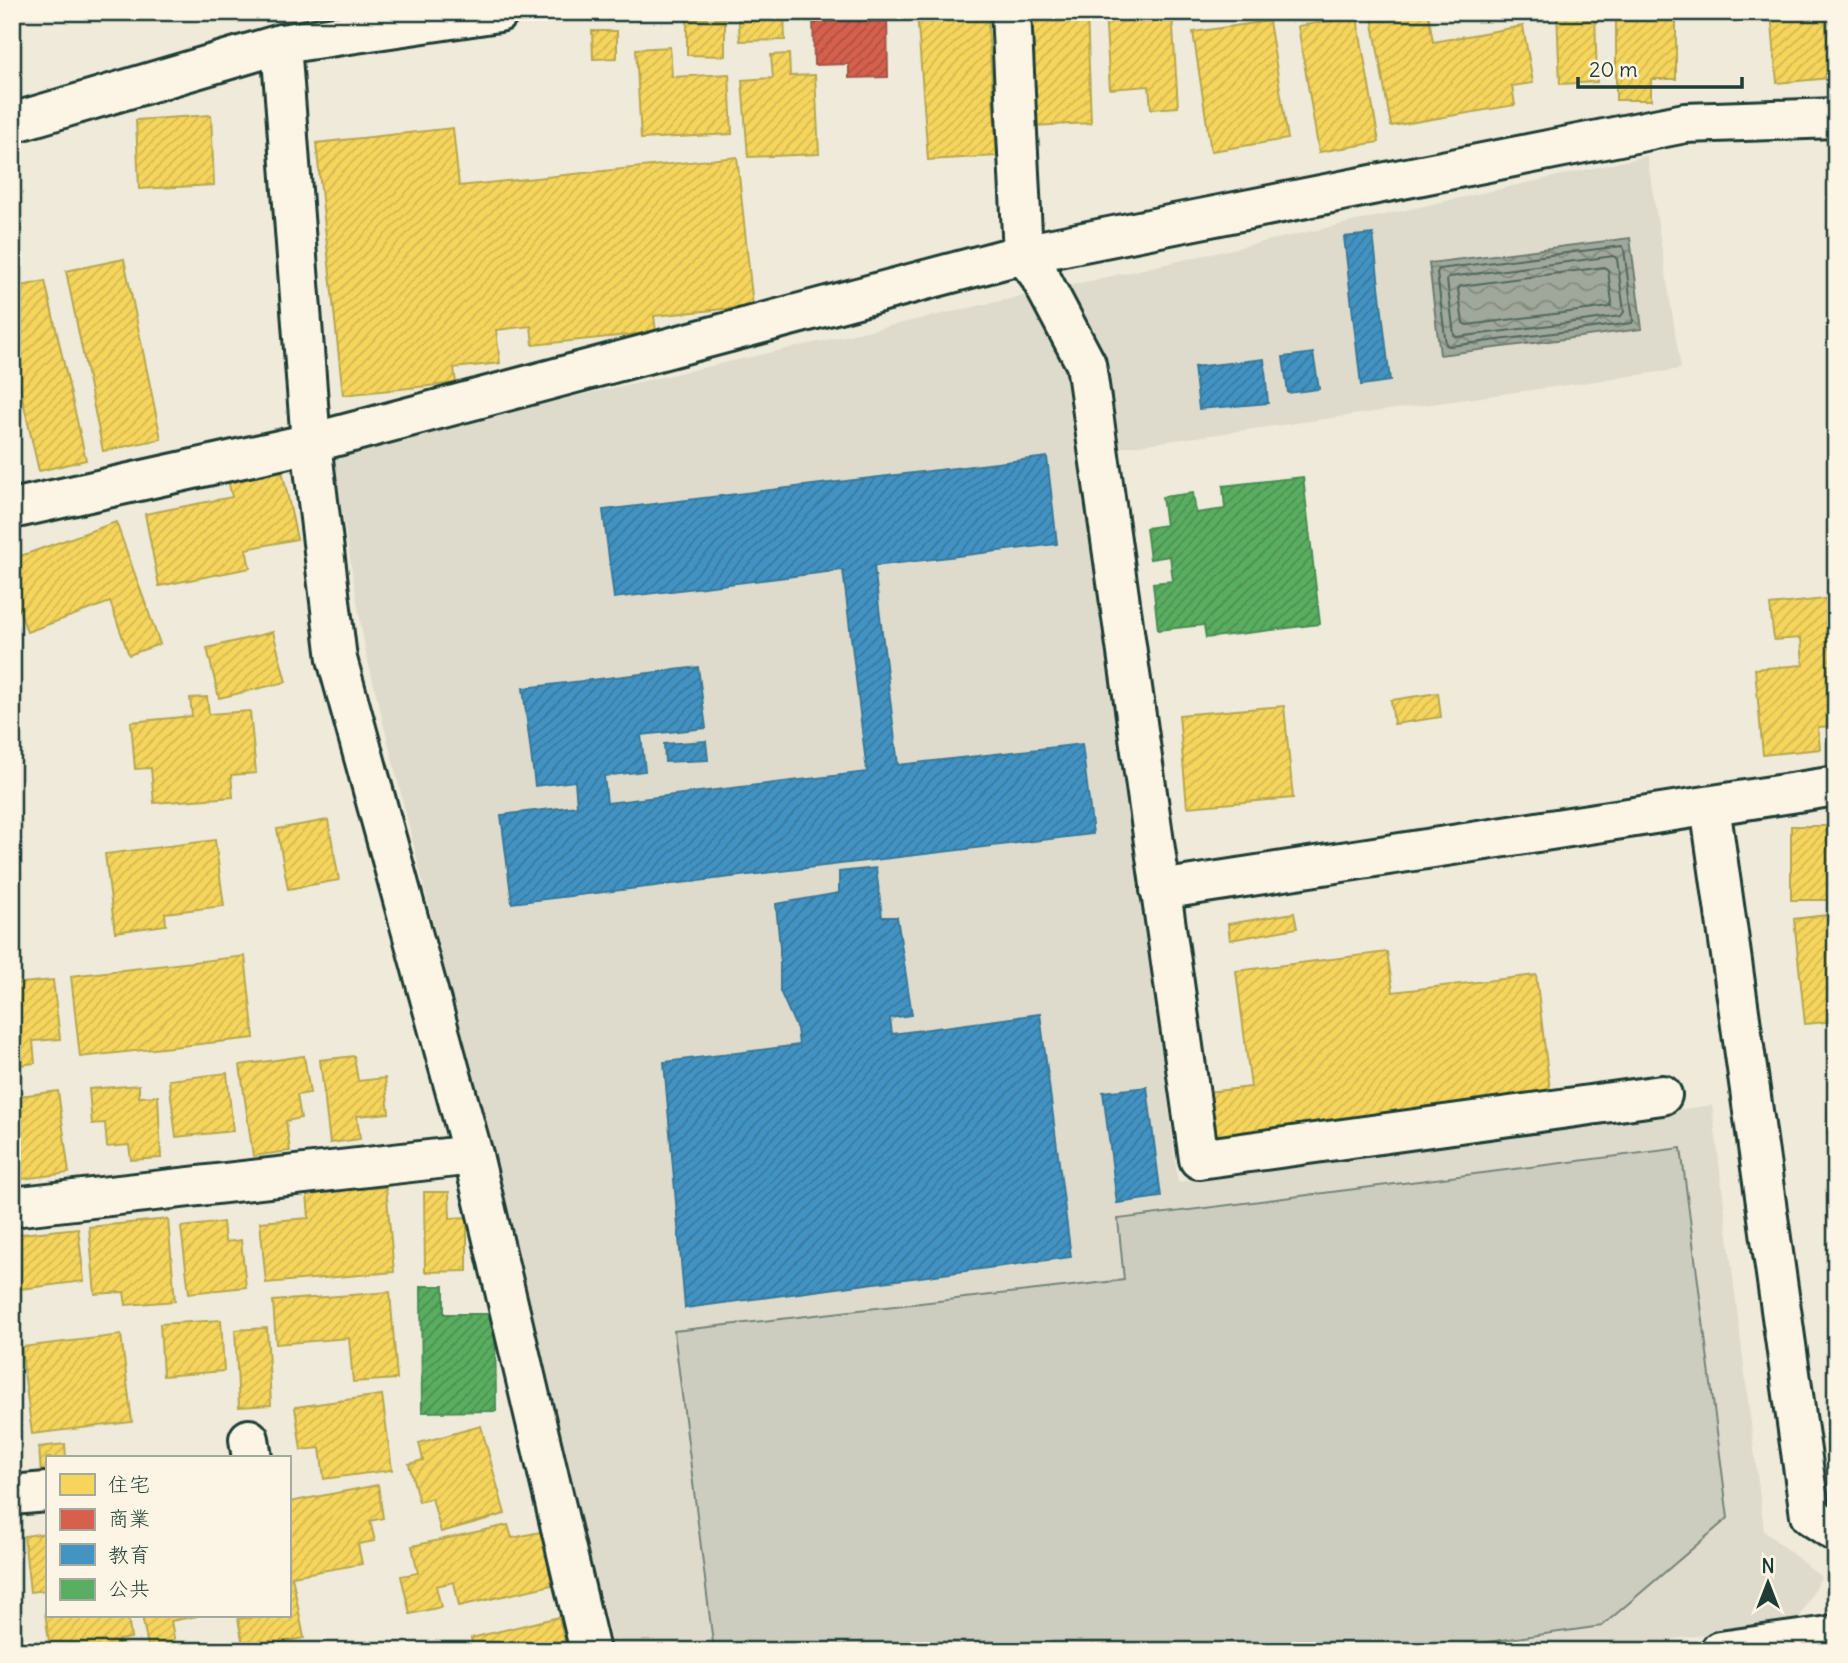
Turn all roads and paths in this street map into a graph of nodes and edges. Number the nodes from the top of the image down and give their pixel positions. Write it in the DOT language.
graph roads {
  1 [pos="499,12"];
  2 [pos="1011,12"];
  3 [pos="396,20"];
  4 [pos="281,44"];
  5 [pos="1836,118"];
  6 [pos="12,123"];
  7 [pos="1023,254"];
  8 [pos="311,443"];
  9 [pos="12,509"];
  10 [pos="1836,786"];
  11 [pos="1710,806"];
  12 [pos="1160,890"];
  13 [pos="1662,1095"];
  14 [pos="473,1156"];
  15 [pos="12,1207"];
  16 [pos="46,1492"];
  17 [pos="12,1495"];
  18 [pos="1836,1532"];
  19 [pos="1836,1635"];
  20 [pos="590,1651"];
  21 [pos="1720,1651"];
  22 [pos="1831,1651"];
  1 -- 3 [label="street"];
  2 -- 7 [label="street"];
  3 -- 4 [label="street"];
  4 -- 6 [label="street"];
  4 -- 8 [label="street"];
  5 -- 7 [label="street"];
  7 -- 8 [label="street"];
  7 -- 12 [label="street"];
  8 -- 9 [label="street"];
  8 -- 14 [label="street"];
  10 -- 11 [label="street"];
  11 -- 12 [label="street"];
  11 -- 18 [label="street"];
  12 -- 13 [label="street"];
  14 -- 15 [label="street"];
  14 -- 20 [label="street"];
  16 -- 17 [label="street"];
  19 -- 21 [label="street"];
  19 -- 22 [label="street"];
}
